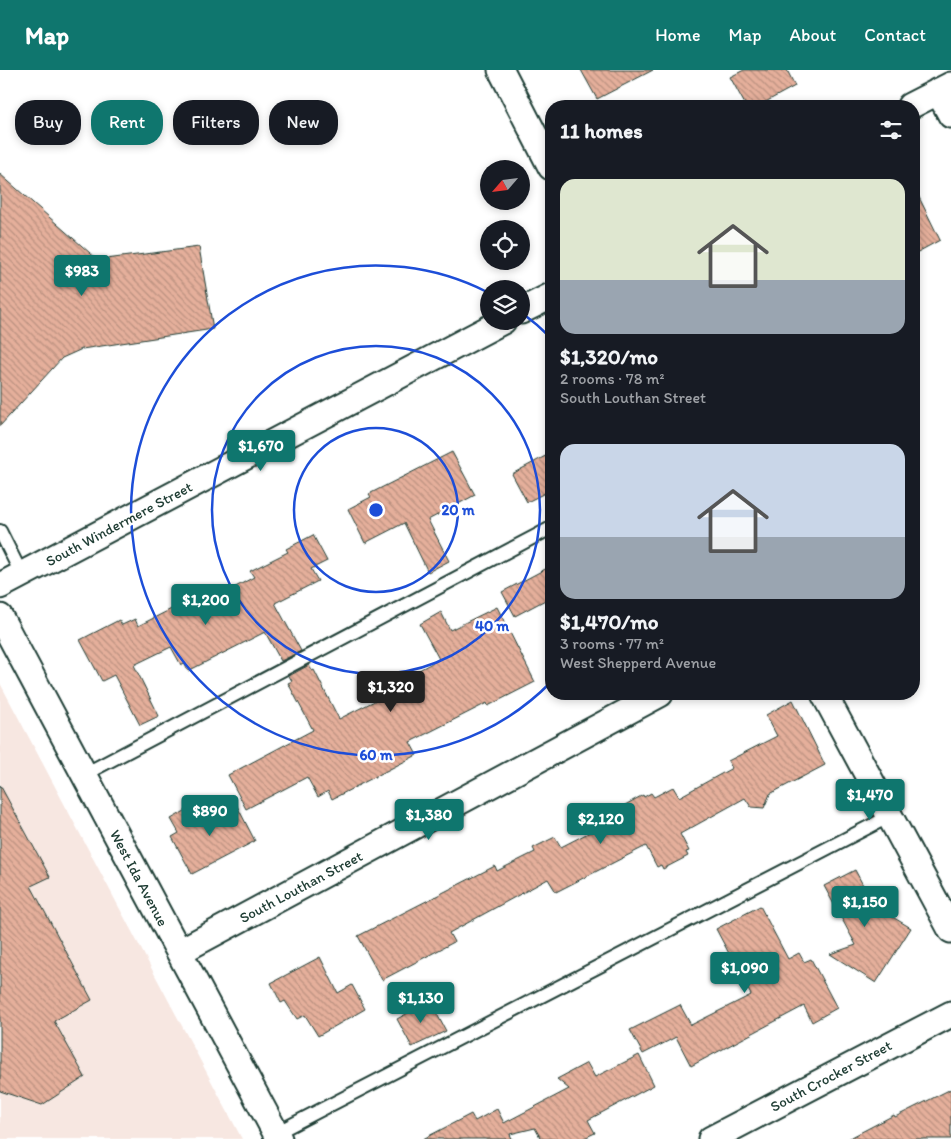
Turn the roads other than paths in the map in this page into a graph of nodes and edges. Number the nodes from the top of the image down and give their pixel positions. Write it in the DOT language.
graph roads {
  1 [pos="501,70"];
  2 [pos="945,88"];
  3 [pos="920,101"];
  4 [pos="951,115"];
  5 [pos="545,155"];
  6 [pos="545,299"];
  7 [pos="530,306"];
  8 [pos="485,330"];
  9 [pos="0,531"];
  10 [pos="545,531"];
  11 [pos="22,575"];
  12 [pos="0,586"];
  13 [pos="0,617"];
  14 [pos="649,700"];
  15 [pos="827,700"];
  16 [pos="83,774"];
  17 [pos="890,816"];
  18 [pos="951,930"];
  19 [pos="179,952"];
  20 [pos="951,1014"];
  21 [pos="277,1136"];
  22 [pos="712,1139"];
  1 -- 5 [label="street"];
  2 -- 3 [label="street"];
  2 -- 4 [label="street"];
  6 -- 7 [label="street"];
  8 -- 11 [label="street, South Windermere Street"];
  9 -- 11 [label="lane"];
  10 -- 16 [label="lane"];
  11 -- 12 [label="street, South Windermere Street"];
  13 -- 16 [label="street, West Ida Avenue"];
  14 -- 19 [label="street, South Louthan Street"];
  15 -- 17 [label="street"];
  16 -- 19 [label="street, West Ida Avenue"];
  17 -- 18 [label="street"];
  17 -- 21 [label="lane"];
  19 -- 21 [label="street, West Ida Avenue"];
  20 -- 22 [label="street, South Crocker Street"];
}
